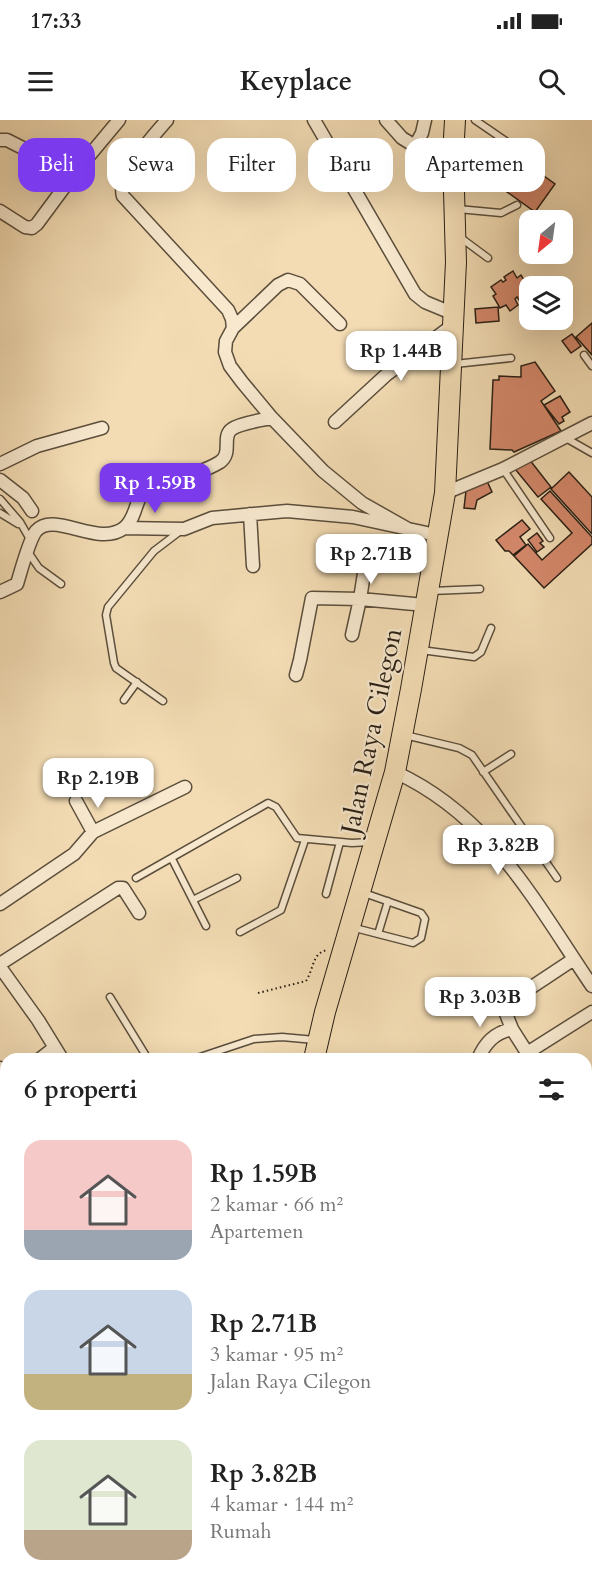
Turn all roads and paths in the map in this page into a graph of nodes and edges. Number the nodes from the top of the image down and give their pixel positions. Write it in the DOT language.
graph roads {
  1 [pos="118,120"];
  2 [pos="167,120"];
  3 [pos="314,120"];
  4 [pos="386,120"];
  5 [pos="425,120"];
  6 [pos="455,120"];
  7 [pos="475,120"];
  8 [pos="419,138"];
  9 [pos="454,138"];
  10 [pos="501,138"];
  11 [pos="0,140"];
  12 [pos="405,140"];
  13 [pos="18,146"];
  14 [pos="95,148"];
  15 [pos="61,192"];
  16 [pos="454,192"];
  17 [pos="517,205"];
  18 [pos="454,208"];
  19 [pos="0,211"];
  20 [pos="455,234"];
  21 [pos="488,258"];
  22 [pos="453,319"];
  23 [pos="340,324"];
  24 [pos="233,328"];
  25 [pos="584,355"];
  26 [pos="511,358"];
  27 [pos="452,365"];
  28 [pos="592,366"];
  29 [pos="272,418"];
  30 [pos="335,422"];
  31 [pos="592,423"];
  32 [pos="102,428"];
  33 [pos="563,437"];
  34 [pos="590,451"];
  35 [pos="0,464"];
  36 [pos="503,469"];
  37 [pos="0,480"];
  38 [pos="445,493"];
  39 [pos="0,499"];
  40 [pos="32,511"];
  41 [pos="0,513"];
  42 [pos="250,514"];
  43 [pos="124,528"];
  44 [pos="184,529"];
  45 [pos="408,529"];
  46 [pos="436,535"];
  47 [pos="550,538"];
  48 [pos="30,546"];
  49 [pos="367,554"];
  50 [pos="254,566"];
  51 [pos="61,584"];
  52 [pos="480,589"];
  53 [pos="0,592"];
  54 [pos="426,598"];
  55 [pos="360,599"];
  56 [pos="491,628"];
  57 [pos="352,635"];
  58 [pos="418,649"];
  59 [pos="296,675"];
  60 [pos="137,682"];
  61 [pos="124,700"];
  62 [pos="163,701"];
  63 [pos="402,735"];
  64 [pos="511,754"];
  65 [pos="395,772"];
  66 [pos="483,772"];
  67 [pos="185,787"];
  68 [pos="76,801"];
  69 [pos="93,832"];
  70 [pos="305,840"];
  71 [pos="339,842"];
  72 [pos="375,842"];
  73 [pos="172,859"];
  74 [pos="136,878"];
  75 [pos="237,878"];
  76 [pos="557,878"];
  77 [pos="360,891"];
  78 [pos="326,894"];
  79 [pos="193,900"];
  80 [pos="388,901"];
  81 [pos="0,904"];
  82 [pos="139,913"];
  83 [pos="206,926"];
  84 [pos="351,927"];
  85 [pos="240,932"];
  86 [pos="378,934"];
  87 [pos="345,948"];
  88 [pos="573,959"];
  89 [pos="0,966"];
  90 [pos="592,986"];
  91 [pos="258,993"];
  92 [pos="110,997"];
  93 [pos="592,1012"];
  94 [pos="512,1029"];
  95 [pos="54,1048"];
  96 [pos="316,1049"];
  97 [pos="48,1053"];
  98 [pos="58,1053"];
  99 [pos="144,1053"];
  100 [pos="212,1053"];
  101 [pos="482,1053"];
  102 [pos="527,1053"];
  103 [pos="533,1053"];
  1 -- 14 [label="street"];
  2 -- 24 [label="street"];
  3 -- 22 [label="street"];
  4 -- 12 [label="street"];
  5 -- 8 [label="street"];
  6 -- 9 [label="highway, Jalan Raya Cilegon"];
  7 -- 10 [label="lane"];
  11 -- 13 [label="street"];
  15 -- 19 [label="street"];
  16 -- 18 [label="highway, Jalan Raya Cilegon"];
  17 -- 18 [label="lane"];
  18 -- 20 [label="highway, Jalan Raya Cilegon"];
  20 -- 21 [label="lane"];
  20 -- 22 [label="highway, Jalan Raya Cilegon"];
  22 -- 27 [label="highway, Jalan Raya Cilegon"];
  22 -- 30 [label="street"];
  23 -- 24 [label="street"];
  24 -- 29 [label="street"];
  25 -- 28 [label="lane"];
  26 -- 27 [label="lane"];
  27 -- 38 [label="highway, Jalan Raya Cilegon"];
  29 -- 43 [label="street"];
  29 -- 45 [label="street"];
  31 -- 33 [label="street"];
  32 -- 35 [label="street"];
  33 -- 34 [label="lane"];
  33 -- 36 [label="street"];
  36 -- 38 [label="street"];
  36 -- 47 [label="lane"];
  37 -- 40 [label="street"];
  38 -- 46 [label="highway, Jalan Raya Cilegon"];
  39 -- 48 [label="lane"];
  41 -- 48 [label="lane"];
  42 -- 44 [label="street"];
  42 -- 45 [label="street"];
  42 -- 50 [label="street"];
  43 -- 44 [label="street"];
  43 -- 48 [label="street"];
  44 -- 60 [label="lane"];
  45 -- 46 [label="street"];
  46 -- 54 [label="highway, Jalan Raya Cilegon"];
  48 -- 51 [label="lane"];
  48 -- 53 [label="street"];
  49 -- 55 [label="street"];
  52 -- 54 [label="lane"];
  54 -- 55 [label="street"];
  54 -- 58 [label="highway, Jalan Raya Cilegon"];
  55 -- 57 [label="street"];
  55 -- 59 [label="street"];
  56 -- 58 [label="lane"];
  58 -- 63 [label="highway, Jalan Raya Cilegon"];
  60 -- 61 [label="lane"];
  60 -- 62 [label="lane"];
  63 -- 65 [label="highway, Jalan Raya Cilegon"];
  63 -- 66 [label="lane"];
  64 -- 66 [label="lane"];
  65 -- 72 [label="highway, Jalan Raya Cilegon"];
  65 -- 88 [label="street"];
  66 -- 76 [label="lane"];
  67 -- 69 [label="street"];
  68 -- 69 [label="street"];
  69 -- 81 [label="street"];
  70 -- 71 [label="lane"];
  70 -- 73 [label="lane"];
  70 -- 85 [label="lane"];
  71 -- 72 [label="lane"];
  71 -- 78 [label="lane"];
  72 -- 77 [label="highway, Jalan Raya Cilegon"];
  73 -- 74 [label="lane"];
  73 -- 79 [label="lane"];
  75 -- 79 [label="lane"];
  77 -- 80 [label="lane"];
  77 -- 84 [label="highway, Jalan Raya Cilegon"];
  79 -- 83 [label="lane"];
  80 -- 86 [label="lane"];
  80 -- 86 [label="lane"];
  82 -- 89 [label="street"];
  84 -- 86 [label="lane"];
  84 -- 87 [label="highway, Jalan Raya Cilegon"];
  87 -- 91 [label="path"];
  87 -- 96 [label="highway, Jalan Raya Cilegon"];
  88 -- 90 [label="street"];
  88 -- 94 [label="street"];
  89 -- 95 [label="street"];
  92 -- 99 [label="lane"];
  93 -- 103 [label="street"];
  94 -- 101 [label="street"];
  94 -- 102 [label="street"];
  95 -- 97 [label="street"];
  95 -- 98 [label="street"];
  96 -- 100 [label="lane"];
}
